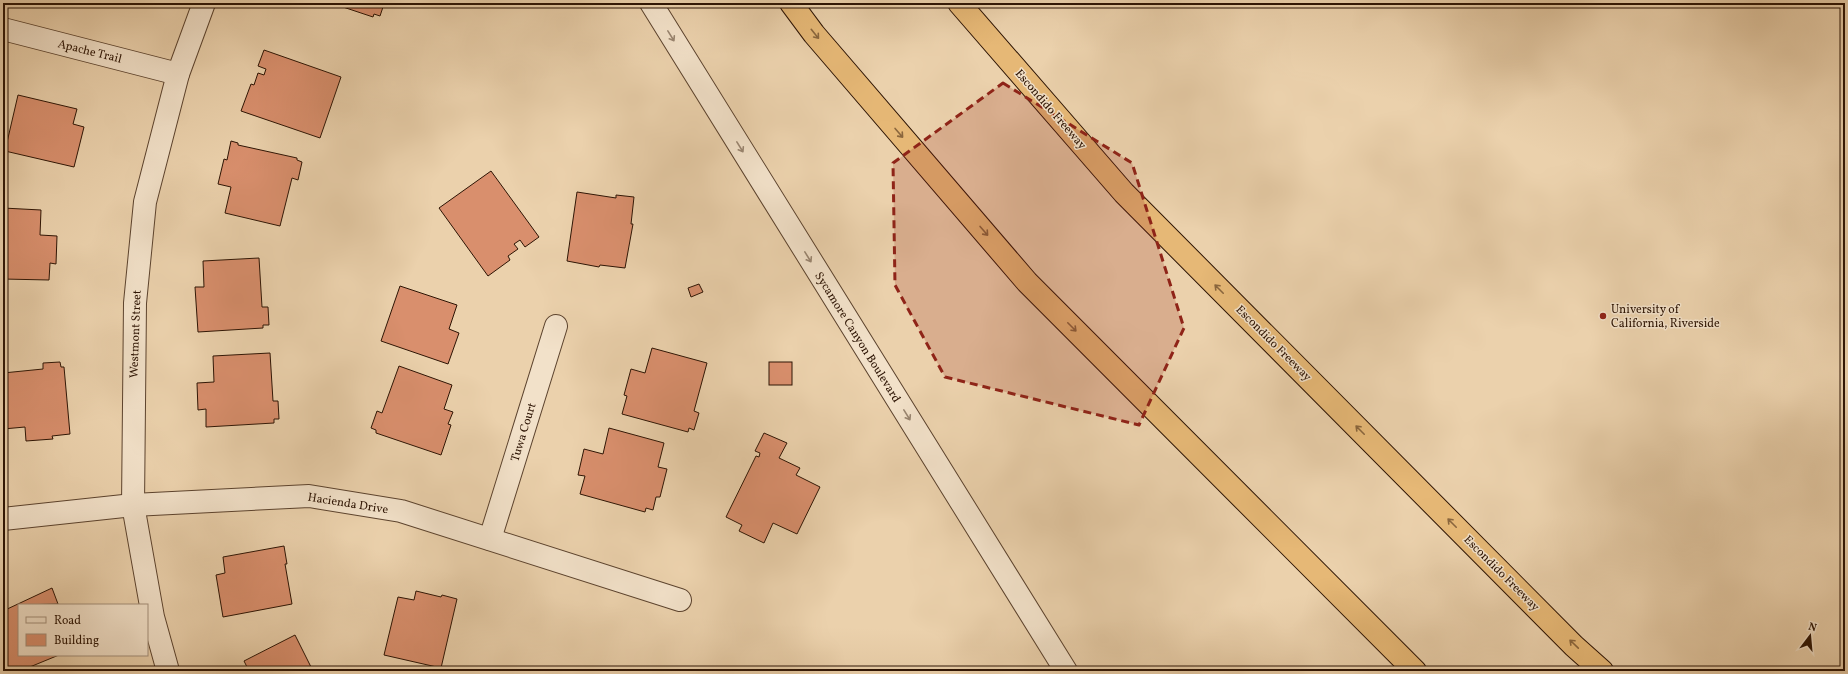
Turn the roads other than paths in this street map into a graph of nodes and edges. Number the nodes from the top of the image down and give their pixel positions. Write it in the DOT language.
graph roads {
  1 [pos="204,3"];
  2 [pos="651,3"];
  3 [pos="791,3"];
  4 [pos="959,3"];
  5 [pos="3,29"];
  6 [pos="178,74"];
  7 [pos="556,326"];
  8 [pos="132,505"];
  9 [pos="3,519"];
  10 [pos="490,540"];
  11 [pos="680,600"];
  12 [pos="168,671"];
  13 [pos="1066,671"];
  14 [pos="1415,671"];
  15 [pos="1602,671"];
  1 -- 6 [label="street, Westmont Street"];
  2 -- 13 [label="street, Sycamore Canyon Boulevard, one-way"];
  3 -- 14 [label="highway, one-way"];
  15 -- 4 [label="highway, Escondido Freeway, one-way"];
  5 -- 6 [label="street, Apache Trail"];
  6 -- 8 [label="street, Westmont Street"];
  7 -- 10 [label="street, Tuwa Court"];
  8 -- 9 [label="street, Hacienda Drive"];
  8 -- 10 [label="street, Hacienda Drive"];
  8 -- 12 [label="street, Westmont Street"];
  10 -- 11 [label="street, Hacienda Drive"];
}
